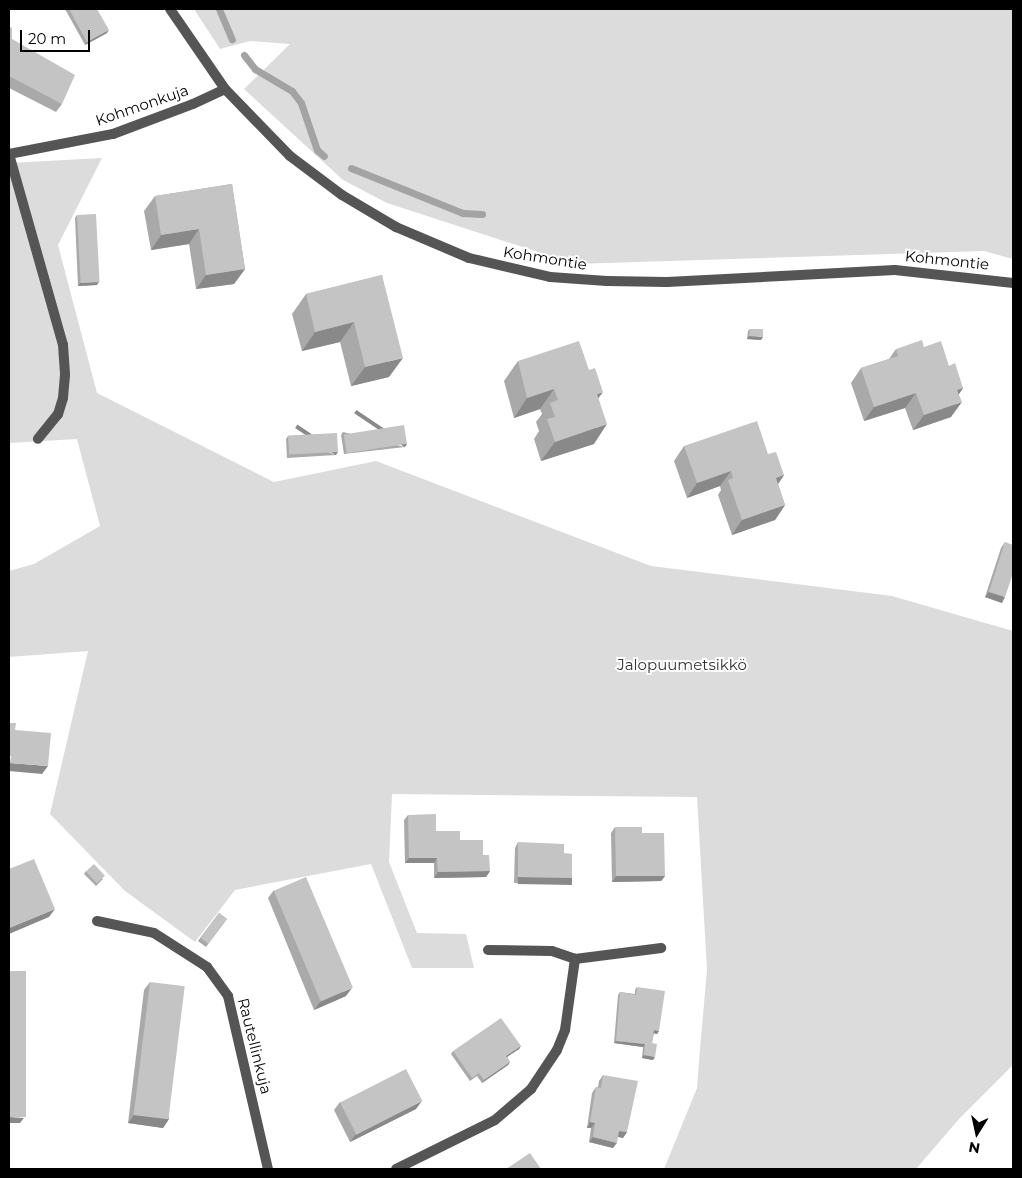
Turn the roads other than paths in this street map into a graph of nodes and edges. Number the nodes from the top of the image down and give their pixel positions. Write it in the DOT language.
graph roads {
  1 [pos="170,9"];
  2 [pos="225,89"];
  3 [pos="9,154"];
  4 [pos="1013,283"];
  5 [pos="38,439"];
  6 [pos="96,921"];
  7 [pos="661,948"];
  8 [pos="488,950"];
  9 [pos="575,959"];
  10 [pos="268,1169"];
  11 [pos="396,1169"];
  1 -- 2 [label="street, Kohmontie"];
  2 -- 3 [label="street, Kohmonkuja"];
  2 -- 4 [label="street, Kohmontie"];
  3 -- 5 [label="street"];
  6 -- 10 [label="street, Rautellinkuja"];
  7 -- 9 [label="street"];
  8 -- 9 [label="street"];
  9 -- 11 [label="street"];
}
